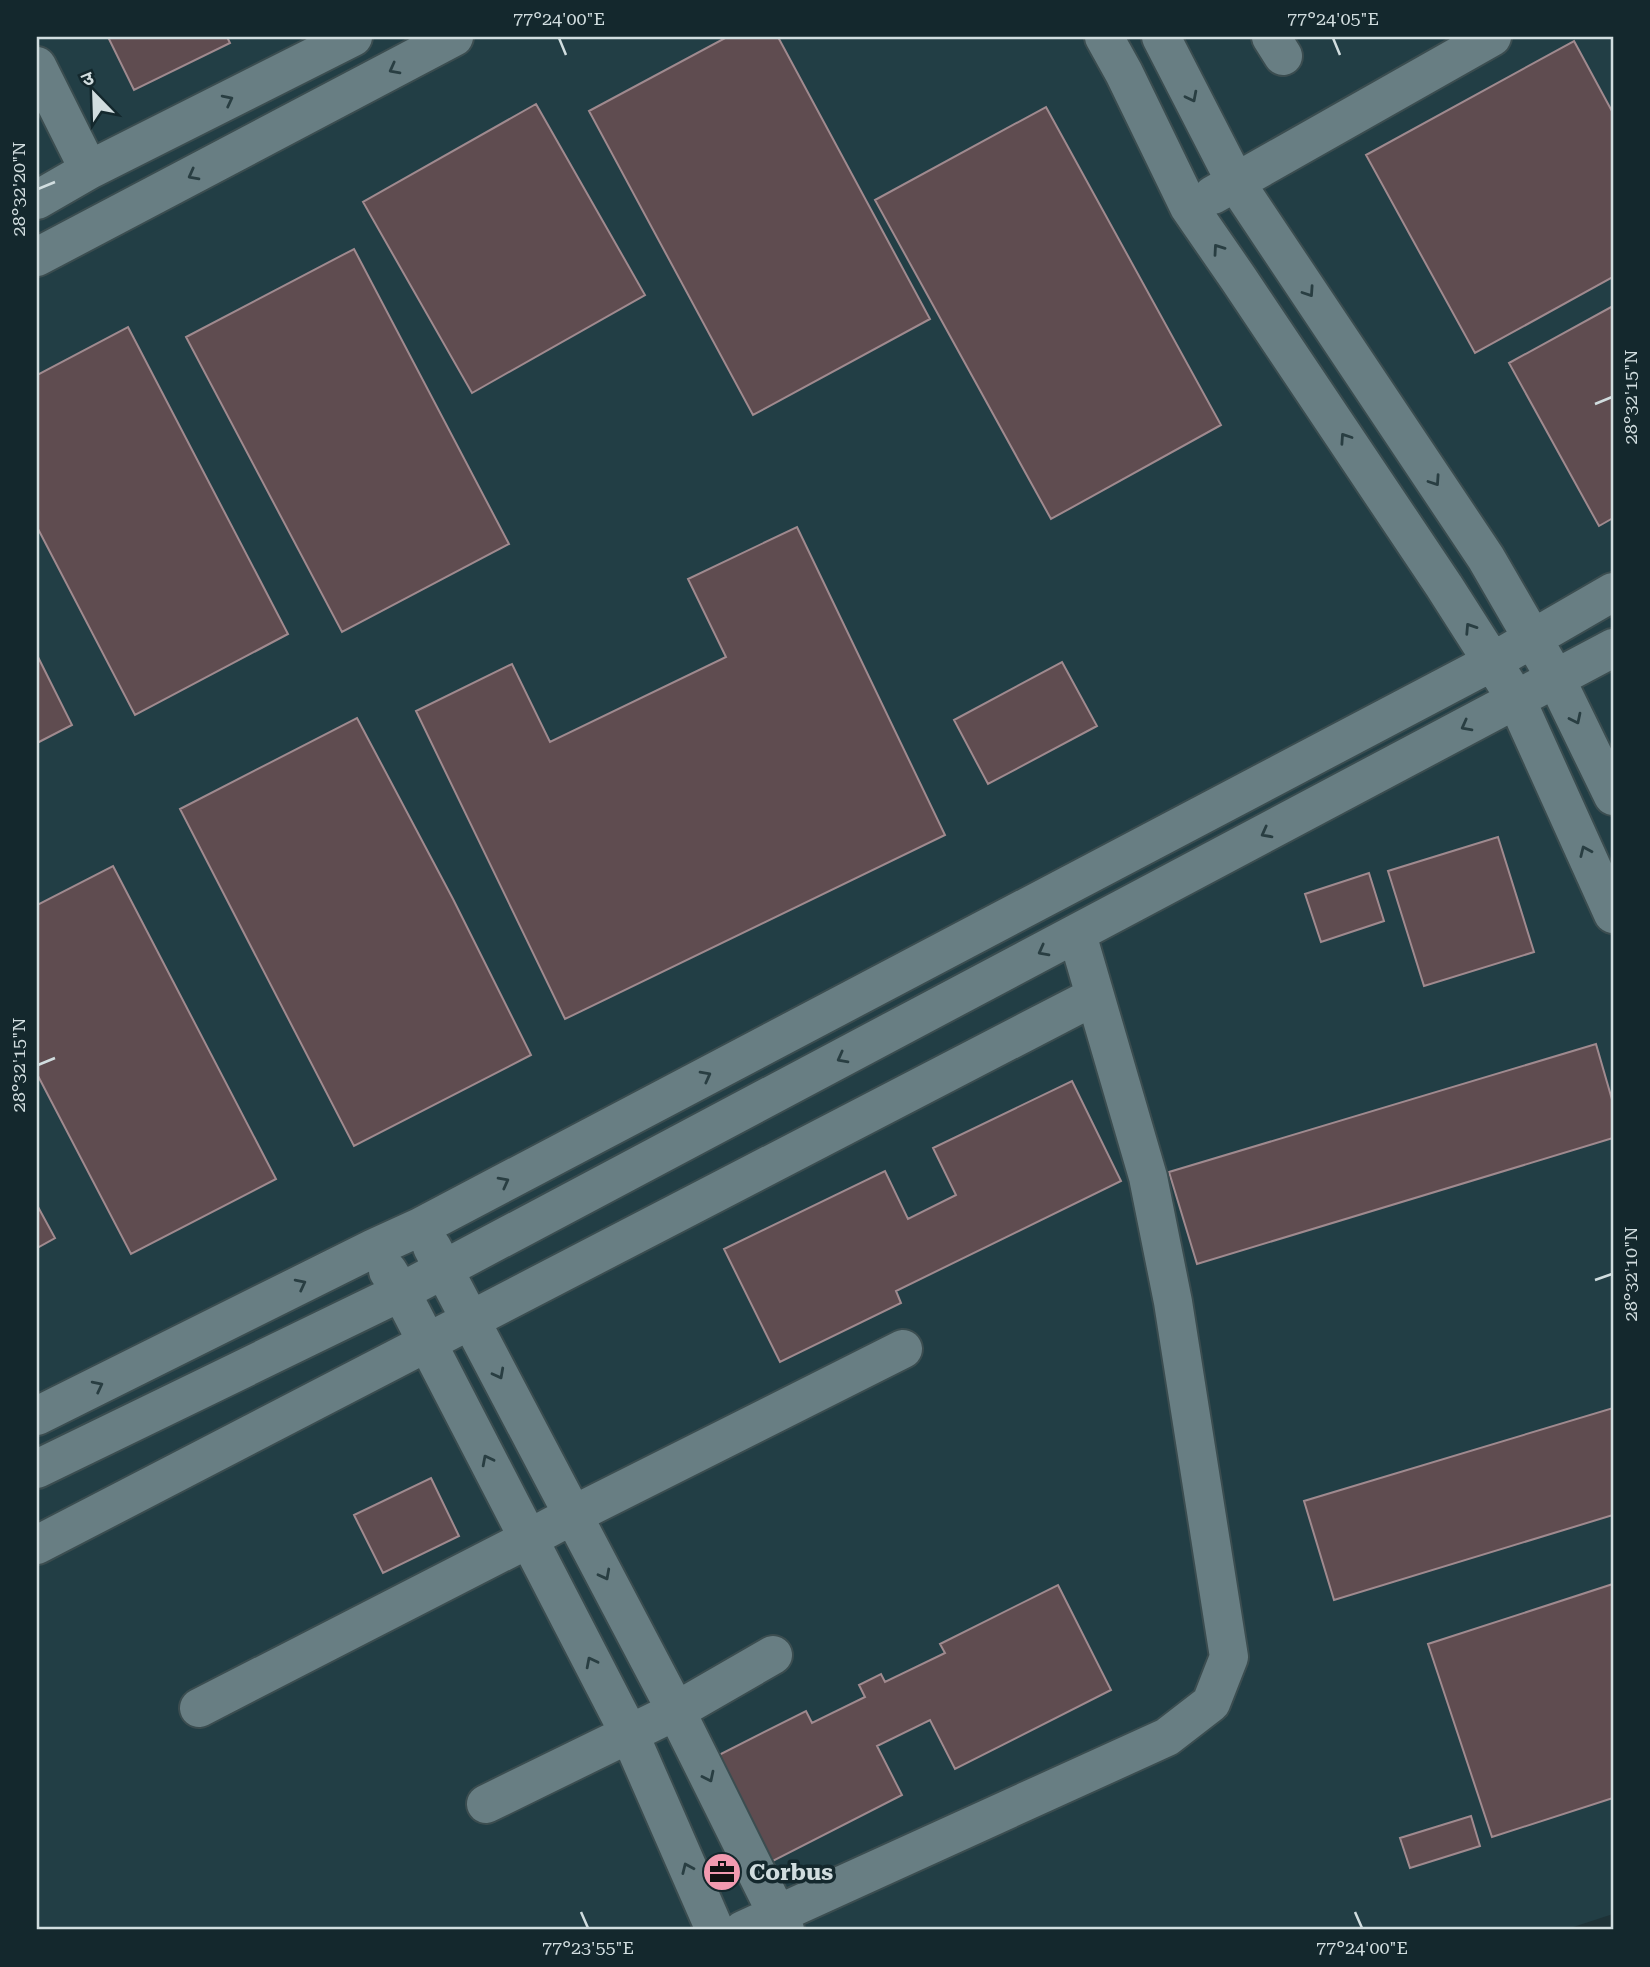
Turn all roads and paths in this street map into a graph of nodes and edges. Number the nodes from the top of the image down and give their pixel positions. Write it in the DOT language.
graph roads {
  1 [pos="353,37"];
  2 [pos="454,37"];
  3 [pos="1104,37"];
  4 [pos="1161,37"];
  5 [pos="1492,37"];
  6 [pos="37,66"];
  7 [pos="89,170"];
  8 [pos="1236,183"];
  9 [pos="37,200"];
  10 [pos="1189,207"];
  11 [pos="37,257"];
  12 [pos="1613,592"];
  13 [pos="1533,639"];
  14 [pos="1613,648"];
  15 [pos="1492,662"];
  16 [pos="1556,679"];
  17 [pos="1516,699"];
  18 [pos="1613,796"];
  19 [pos="1613,914"];
  20 [pos="1077,934"];
  21 [pos="1095,996"];
  22 [pos="421,1227"];
  23 [pos="374,1248"];
  24 [pos="444,1268"];
  25 [pos="401,1292"];
  26 [pos="471,1321"];
  27 [pos="426,1343"];
  28 [pos="903,1349"];
  29 [pos="37,1416"];
  30 [pos="37,1469"];
  31 [pos="573,1514"];
  32 [pos="528,1539"];
  33 [pos="37,1545"];
  34 [pos="772,1655"];
  35 [pos="199,1707"];
  36 [pos="676,1711"];
  37 [pos="629,1733"];
  38 [pos="486,1804"];
  39 [pos="768,1925"];
  40 [pos="715,1930"];
  7 -- 1 [label="lane, one-way"];
  2 -- 11 [label="lane, one-way"];
  3 -- 10 [label="lane"];
  4 -- 8 [label="lane, one-way"];
  5 -- 8 [label="lane"];
  6 -- 7 [label="lane"];
  7 -- 9 [label="lane"];
  8 -- 10 [label="lane"];
  8 -- 13 [label="lane, one-way"];
  15 -- 10 [label="lane, one-way"];
  12 -- 13 [label="lane"];
  13 -- 15 [label="lane"];
  13 -- 16 [label="lane"];
  14 -- 16 [label="lane"];
  15 -- 17 [label="lane"];
  22 -- 15 [label="lane, one-way"];
  16 -- 17 [label="lane"];
  16 -- 18 [label="lane, one-way"];
  19 -- 17 [label="lane, one-way"];
  17 -- 20 [label="lane, one-way"];
  20 -- 21 [label="lane"];
  20 -- 24 [label="lane, one-way"];
  21 -- 26 [label="lane"];
  21 -- 39 [label="lane"];
  22 -- 23 [label="lane"];
  22 -- 24 [label="lane"];
  23 -- 25 [label="lane"];
  29 -- 23 [label="lane, one-way"];
  24 -- 25 [label="lane"];
  24 -- 26 [label="lane"];
  25 -- 27 [label="lane"];
  25 -- 30 [label="lane"];
  26 -- 27 [label="lane"];
  26 -- 31 [label="lane, one-way"];
  32 -- 27 [label="lane, one-way"];
  27 -- 33 [label="lane"];
  28 -- 31 [label="lane"];
  31 -- 32 [label="lane"];
  31 -- 36 [label="lane, one-way"];
  32 -- 35 [label="lane"];
  37 -- 32 [label="lane, one-way"];
  34 -- 36 [label="lane"];
  36 -- 37 [label="lane"];
  36 -- 39 [label="lane, one-way"];
  37 -- 38 [label="lane"];
  40 -- 37 [label="lane, one-way"];
}
